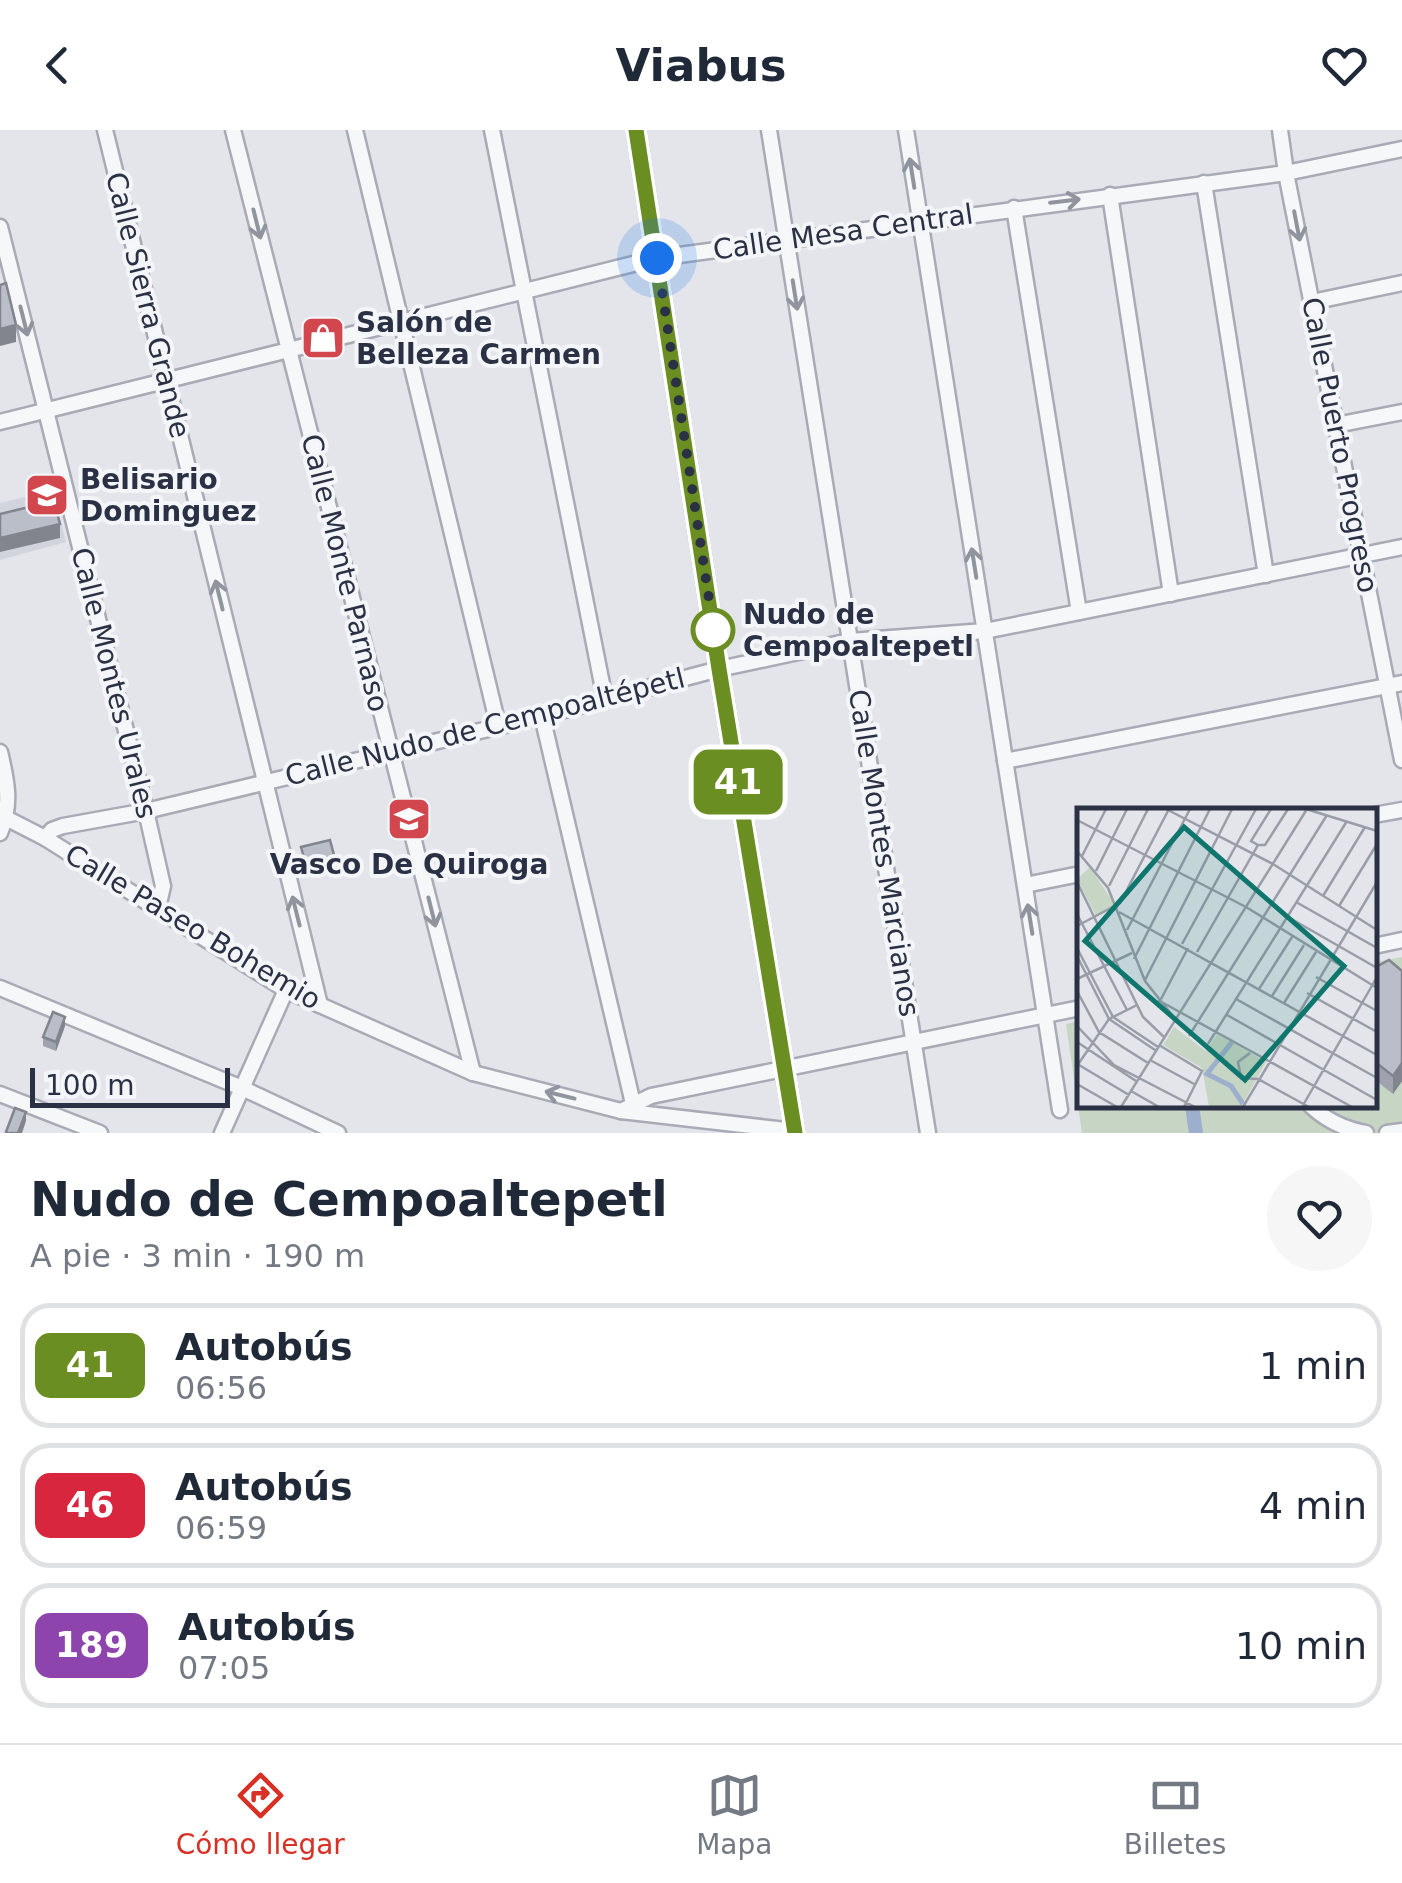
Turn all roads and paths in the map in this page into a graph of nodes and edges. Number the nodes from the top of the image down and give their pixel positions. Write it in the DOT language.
graph roads {
  1 [pos="105,130"];
  2 [pos="232,130"];
  3 [pos="355,130"];
  4 [pos="492,130"];
  5 [pos="636,130"];
  6 [pos="769,130"];
  7 [pos="906,130"];
  8 [pos="1280,130"];
  9 [pos="1402,149"];
  10 [pos="1286,172"];
  11 [pos="1204,183"];
  12 [pos="1110,196"];
  13 [pos="1014,208"];
  14 [pos="920,221"];
  15 [pos="0,227"];
  16 [pos="786,240"];
  17 [pos="657,258"];
  18 [pos="1402,284"];
  19 [pos="524,291"];
  20 [pos="1312,302"];
  21 [pos="401,322"];
  22 [pos="289,350"];
  23 [pos="168,381"];
  24 [pos="46,411"];
  25 [pos="1402,412"];
  26 [pos="0,422"];
  27 [pos="1336,425"];
  28 [pos="1402,546"];
  29 [pos="1362,555"];
  30 [pos="1266,575"];
  31 [pos="1171,594"];
  32 [pos="1079,612"];
  33 [pos="985,631"];
  34 [pos="850,641"];
  35 [pos="719,669"];
  36 [pos="1394,684"];
  37 [pos="605,700"];
  38 [pos="542,716"];
  39 [pos="498,725"];
  40 [pos="0,752"];
  41 [pos="391,752"];
  42 [pos="1005,760"];
  43 [pos="1402,760"];
  44 [pos="264,782"];
  45 [pos="146,810"];
  46 [pos="1402,810"];
  47 [pos="1377,814"];
  48 [pos="3,816"];
  49 [pos="0,833"];
  50 [pos="45,838"];
  51 [pos="1077,875"];
  52 [pos="1025,885"];
  53 [pos="158,908"];
  54 [pos="1402,940"];
  55 [pos="1377,945"];
  56 [pos="0,988"];
  57 [pos="286,990"];
  58 [pos="320,1005"];
  59 [pos="1077,1009"];
  60 [pos="1045,1015"];
  61 [pos="914,1042"];
  62 [pos="786,1068"];
  63 [pos="473,1073"];
  64 [pos="242,1088"];
  65 [pos="0,1094"];
  66 [pos="1313,1108"];
  67 [pos="630,1109"];
  68 [pos="1060,1110"];
  69 [pos="1402,1131"];
  70 [pos="795,1132"];
  71 [pos="100,1133"];
  72 [pos="222,1133"];
  73 [pos="338,1133"];
  74 [pos="928,1133"];
  75 [pos="1366,1133"];
  76 [pos="1387,1133"];
  1 -- 23 [label="street, Calle Sierra Grande"];
  2 -- 22 [label="street, Calle Monte Parnaso, one-way"];
  3 -- 21 [label="street"];
  4 -- 19 [label="street"];
  5 -- 17 [label="main road"];
  6 -- 16 [label="street, Calle Montes Marcianos"];
  14 -- 7 [label="street, one-way"];
  8 -- 10 [label="street, Calle Puerto Progreso"];
  9 -- 10 [label="street, Calle Mesa Central"];
  10 -- 11 [label="street, Calle Mesa Central"];
  10 -- 20 [label="street, Calle Puerto Progreso, one-way"];
  11 -- 12 [label="street, Calle Mesa Central"];
  11 -- 30 [label="street"];
  13 -- 12 [label="street, Calle Mesa Central, one-way"];
  12 -- 31 [label="street"];
  13 -- 14 [label="street, Calle Mesa Central"];
  13 -- 32 [label="street"];
  14 -- 16 [label="street, Calle Mesa Central"];
  33 -- 14 [label="street, one-way"];
  15 -- 24 [label="street, Calle Montes Urales, one-way"];
  16 -- 17 [label="street, Calle Mesa Central"];
  16 -- 34 [label="street, Calle Montes Marcianos, one-way"];
  17 -- 19 [label="street, Calle Mesa Central"];
  17 -- 35 [label="main road"];
  18 -- 20 [label="street"];
  19 -- 21 [label="street, Calle Mesa Central"];
  19 -- 37 [label="street"];
  20 -- 27 [label="street, Calle Puerto Progreso"];
  21 -- 22 [label="street, Calle Mesa Central"];
  21 -- 39 [label="street"];
  22 -- 23 [label="street, Calle Mesa Central"];
  22 -- 41 [label="street, Calle Monte Parnaso"];
  23 -- 24 [label="street, Calle Mesa Central"];
  44 -- 23 [label="street, Calle Sierra Grande, one-way"];
  24 -- 26 [label="street, Calle Mesa Central"];
  24 -- 45 [label="street, Calle Montes Urales"];
  25 -- 27 [label="street"];
  27 -- 29 [label="street, Calle Puerto Progreso"];
  28 -- 29 [label="street, Calle Nudo de Cempoaltépetl"];
  29 -- 30 [label="street, Calle Nudo de Cempoaltépetl"];
  29 -- 36 [label="street, Calle Puerto Progreso"];
  30 -- 31 [label="street, Calle Nudo de Cempoaltépetl"];
  31 -- 32 [label="street, Calle Nudo de Cempoaltépetl"];
  32 -- 33 [label="street, Calle Nudo de Cempoaltépetl"];
  33 -- 34 [label="street, Calle Nudo de Cempoaltépetl"];
  33 -- 42 [label="street"];
  34 -- 35 [label="street, Calle Nudo de Cempoaltépetl"];
  34 -- 61 [label="street, Calle Montes Marcianos"];
  35 -- 37 [label="street, Calle Nudo de Cempoaltépetl"];
  35 -- 62 [label="main road"];
  36 -- 42 [label="street"];
  36 -- 43 [label="street, Calle Puerto Progreso"];
  37 -- 38 [label="street, Calle Nudo de Cempoaltépetl"];
  38 -- 39 [label="street, Calle Nudo de Cempoaltépetl"];
  38 -- 67 [label="street"];
  39 -- 41 [label="street, Calle Nudo de Cempoaltépetl"];
  40 -- 48 [label="street"];
  41 -- 44 [label="street, Calle Nudo de Cempoaltépetl"];
  41 -- 63 [label="street, Calle Monte Parnaso, one-way"];
  42 -- 52 [label="street"];
  44 -- 45 [label="street, Calle Nudo de Cempoaltépetl"];
  58 -- 44 [label="street, Calle Sierra Grande, one-way"];
  45 -- 50 [label="street, Calle Nudo de Cempoaltépetl"];
  45 -- 53 [label="street, Calle Montes Urales"];
  46 -- 47 [label="street"];
  48 -- 49 [label="street"];
  48 -- 50 [label="street, Calle Paseo Bohemio"];
  50 -- 53 [label="street, Calle Paseo Bohemio"];
  51 -- 52 [label="street"];
  60 -- 52 [label="street, one-way"];
  53 -- 57 [label="street, Calle Paseo Bohemio"];
  54 -- 55 [label="street"];
  56 -- 64 [label="street"];
  57 -- 58 [label="street, Calle Paseo Bohemio"];
  57 -- 64 [label="street"];
  58 -- 63 [label="street, Calle Paseo Bohemio"];
  59 -- 60 [label="street"];
  60 -- 61 [label="street"];
  60 -- 68 [label="street"];
  61 -- 62 [label="street"];
  61 -- 74 [label="street, Calle Montes Marcianos"];
  62 -- 67 [label="street"];
  62 -- 70 [label="main road"];
  67 -- 63 [label="street, Calle Paseo Bohemio, one-way"];
  64 -- 72 [label="street"];
  64 -- 73 [label="street"];
  65 -- 71 [label="street"];
  66 -- 75 [label="street"];
  67 -- 70 [label="street, Calle Paseo Bohemio"];
  69 -- 76 [label="street"];
}
